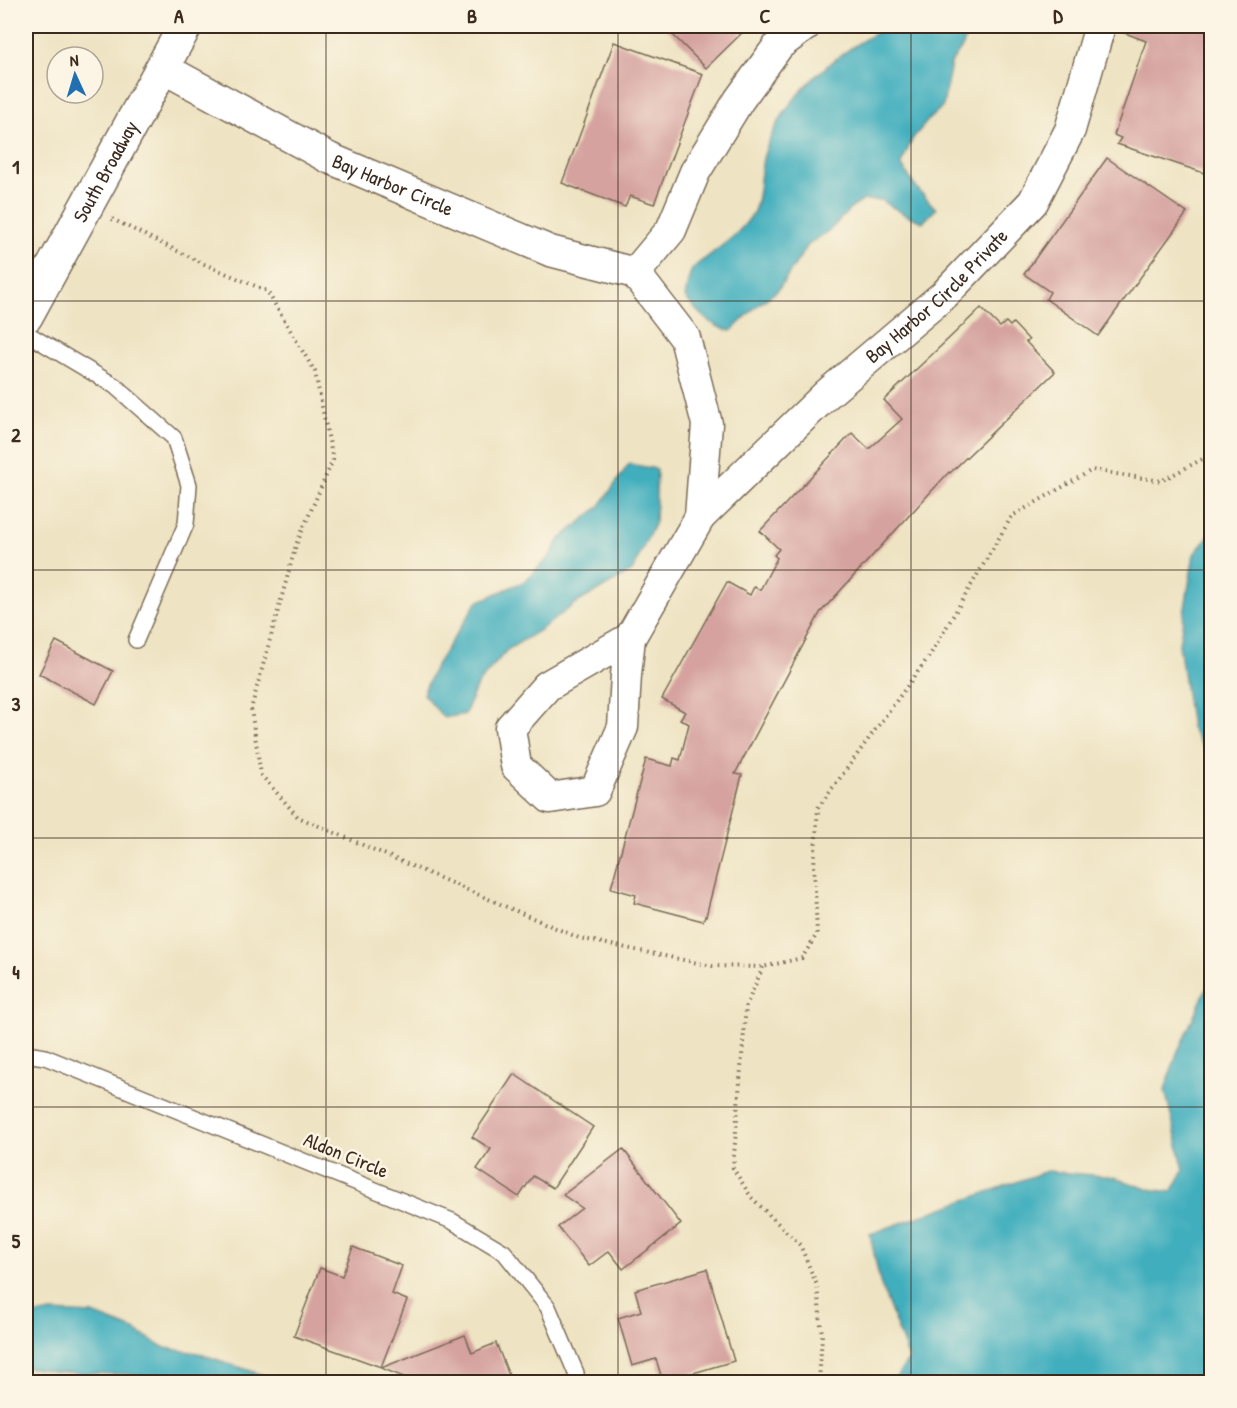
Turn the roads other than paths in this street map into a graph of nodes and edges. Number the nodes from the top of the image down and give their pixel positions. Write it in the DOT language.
graph roads {
  1 [pos="185,26"];
  2 [pos="805,26"];
  3 [pos="1100,26"];
  4 [pos="163,68"];
  5 [pos="635,273"];
  6 [pos="26,316"];
  7 [pos="26,333"];
  8 [pos="700,517"];
  9 [pos="630,638"];
  10 [pos="136,640"];
  11 [pos="26,1054"];
  12 [pos="577,1383"];
  1 -- 4 [label="street, South Broadway"];
  2 -- 5 [label="street"];
  3 -- 8 [label="street, Bay Harbor Circle Private"];
  4 -- 5 [label="street, Bay Harbor Circle"];
  4 -- 6 [label="street, South Broadway"];
  5 -- 8 [label="street, Bay Harbor Circle Private"];
  7 -- 10 [label="lane"];
  8 -- 9 [label="street, Bay Harbor Circle Private"];
  9 -- 9 [label="street, Bay Harbor Circle Private"];
  11 -- 12 [label="lane, Aldon Circle"];
}
